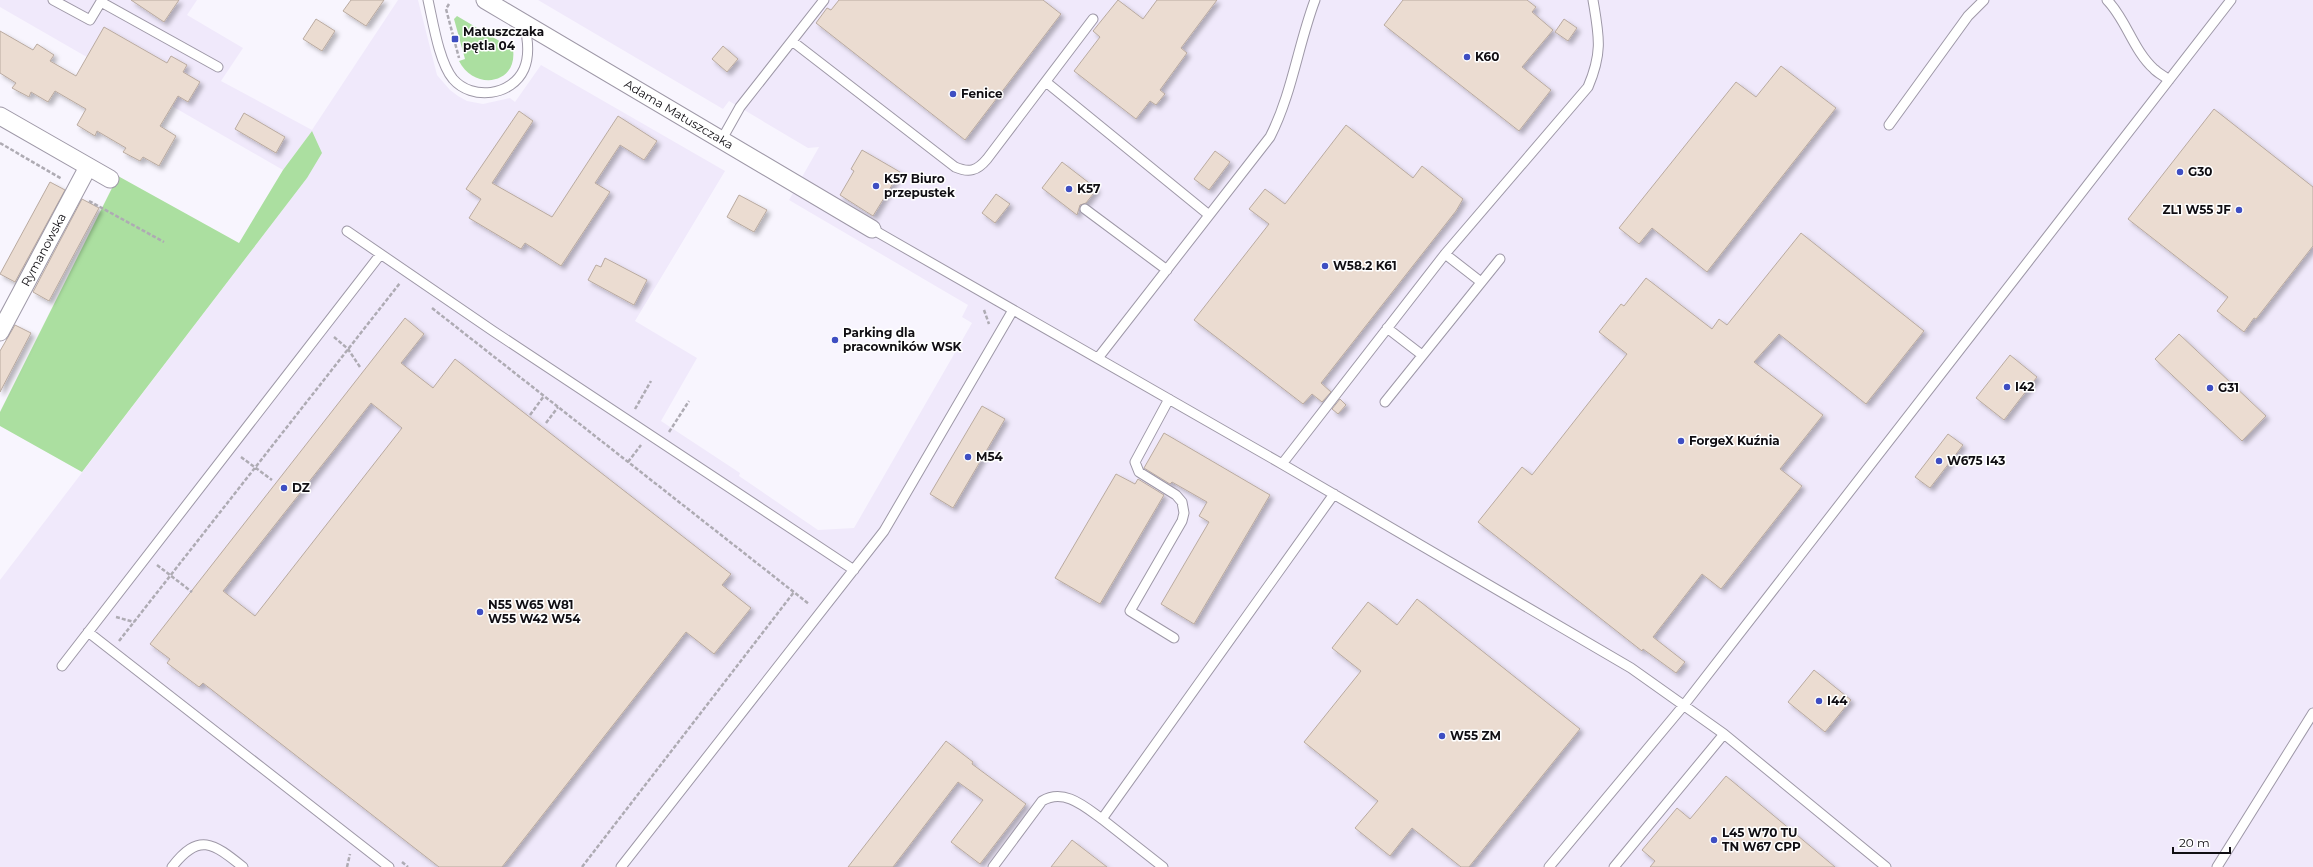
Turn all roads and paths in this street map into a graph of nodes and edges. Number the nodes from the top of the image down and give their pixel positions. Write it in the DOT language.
graph roads {
  1 [pos="53,0"];
  2 [pos="428,0"];
  3 [pos="485,0"];
  4 [pos="824,0"];
  5 [pos="1315,0"];
  6 [pos="1593,0"];
  7 [pos="1984,0"];
  8 [pos="2107,0"];
  9 [pos="2231,0"];
  10 [pos="102,1"];
  11 [pos="449,4"];
  12 [pos="1093,19"];
  13 [pos="524,23"];
  14 [pos="792,41"];
  15 [pos="459,58"];
  16 [pos="218,66"];
  17 [pos="2169,80"];
  18 [pos="1046,82"];
  19 [pos="0,116"];
  20 [pos="1889,125"];
  21 [pos="722,139"];
  22 [pos="88,167"];
  23 [pos="110,179"];
  24 [pos="1085,209"];
  25 [pos="1209,215"];
  26 [pos="872,229"];
  27 [pos="347,231"];
  28 [pos="1445,254"];
  29 [pos="380,255"];
  30 [pos="1500,259"];
  31 [pos="1166,270"];
  32 [pos="406,272"];
  33 [pos="395,280"];
  34 [pos="1482,282"];
  35 [pos="400,284"];
  36 [pos="406,288"];
  37 [pos="429,306"];
  38 [pos="983,307"];
  39 [pos="1013,310"];
  40 [pos="323,327"];
  41 [pos="988,328"];
  42 [pos="1387,328"];
  43 [pos="0,332"];
  44 [pos="348,349"];
  45 [pos="1422,355"];
  46 [pos="1098,358"];
  47 [pos="360,367"];
  48 [pos="651,381"];
  49 [pos="544,396"];
  50 [pos="1169,399"];
  51 [pos="1385,402"];
  52 [pos="558,407"];
  53 [pos="634,409"];
  54 [pos="530,415"];
  55 [pos="546,424"];
  56 [pos="230,448"];
  57 [pos="1282,464"];
  58 [pos="256,468"];
  59 [pos="272,480"];
  60 [pos="1334,494"];
  61 [pos="146,556"];
  62 [pos="854,570"];
  63 [pos="171,576"];
  64 [pos="192,592"];
  65 [pos="794,592"];
  66 [pos="812,605"];
  67 [pos="112,616"];
  68 [pos="134,622"];
  69 [pos="88,632"];
  70 [pos="1174,638"];
  71 [pos="112,650"];
  72 [pos="62,666"];
  73 [pos="1684,705"];
  74 [pos="2313,713"];
  75 [pos="1724,734"];
  76 [pos="1102,819"];
  77 [pos="172,867"];
  78 [pos="243,867"];
  79 [pos="389,867"];
  80 [pos="582,867"];
  81 [pos="621,867"];
  82 [pos="993,867"];
  83 [pos="1163,867"];
  84 [pos="1549,867"];
  85 [pos="1614,867"];
  86 [pos="1886,867"];
  87 [pos="2217,867"];
  1 -- 10 [label="lane"];
  2 -- 13 [label="lane"];
  3 -- 13 [label="street, Adama Matuszczaka"];
  4 -- 14 [label="lane"];
  5 -- 25 [label="lane"];
  6 -- 28 [label="lane"];
  7 -- 20 [label="lane"];
  8 -- 17 [label="lane"];
  9 -- 17 [label="lane"];
  10 -- 16 [label="lane"];
  11 -- 15 [label="path"];
  12 -- 18 [label="lane"];
  13 -- 21 [label="street, Adama Matuszczaka"];
  14 -- 18 [label="lane"];
  14 -- 21 [label="lane"];
  17 -- 73 [label="lane"];
  18 -- 25 [label="lane"];
  19 -- 22 [label="street"];
  21 -- 26 [label="street, Adama Matuszczaka"];
  22 -- 23 [label="street"];
  22 -- 43 [label="street, Rymanowska"];
  24 -- 31 [label="lane"];
  25 -- 31 [label="lane"];
  26 -- 39 [label="lane"];
  27 -- 29 [label="lane"];
  28 -- 34 [label="lane"];
  28 -- 42 [label="lane"];
  29 -- 32 [label="lane"];
  29 -- 40 [label="lane"];
  30 -- 34 [label="lane"];
  31 -- 46 [label="lane"];
  32 -- 35 [label="path"];
  32 -- 62 [label="lane"];
  33 -- 35 [label="path"];
  34 -- 45 [label="lane"];
  35 -- 36 [label="path"];
  35 -- 44 [label="path"];
  37 -- 49 [label="path"];
  38 -- 41 [label="path"];
  39 -- 46 [label="lane"];
  39 -- 62 [label="lane"];
  40 -- 44 [label="path"];
  40 -- 56 [label="lane"];
  42 -- 45 [label="lane"];
  42 -- 57 [label="lane"];
  44 -- 47 [label="path"];
  44 -- 58 [label="path"];
  45 -- 51 [label="lane"];
  46 -- 50 [label="lane"];
  48 -- 53 [label="path"];
  49 -- 52 [label="path"];
  49 -- 54 [label="path"];
  50 -- 57 [label="lane"];
  50 -- 70 [label="lane"];
  52 -- 55 [label="path"];
  52 -- 65 [label="path"];
  56 -- 58 [label="path"];
  56 -- 61 [label="lane"];
  57 -- 60 [label="lane"];
  58 -- 59 [label="path"];
  58 -- 63 [label="path"];
  60 -- 73 [label="lane"];
  60 -- 76 [label="lane"];
  61 -- 63 [label="path"];
  61 -- 69 [label="lane"];
  62 -- 81 [label="lane"];
  63 -- 64 [label="path"];
  63 -- 68 [label="path"];
  65 -- 66 [label="path"];
  65 -- 80 [label="path"];
  67 -- 68 [label="path"];
  68 -- 71 [label="path"];
  69 -- 71 [label="lane"];
  69 -- 72 [label="lane"];
  71 -- 79 [label="lane"];
  73 -- 75 [label="lane"];
  73 -- 84 [label="lane"];
  74 -- 87 [label="lane"];
  75 -- 85 [label="lane"];
  75 -- 86 [label="lane"];
  76 -- 82 [label="lane"];
  76 -- 83 [label="lane"];
  77 -- 78 [label="lane"];
}
